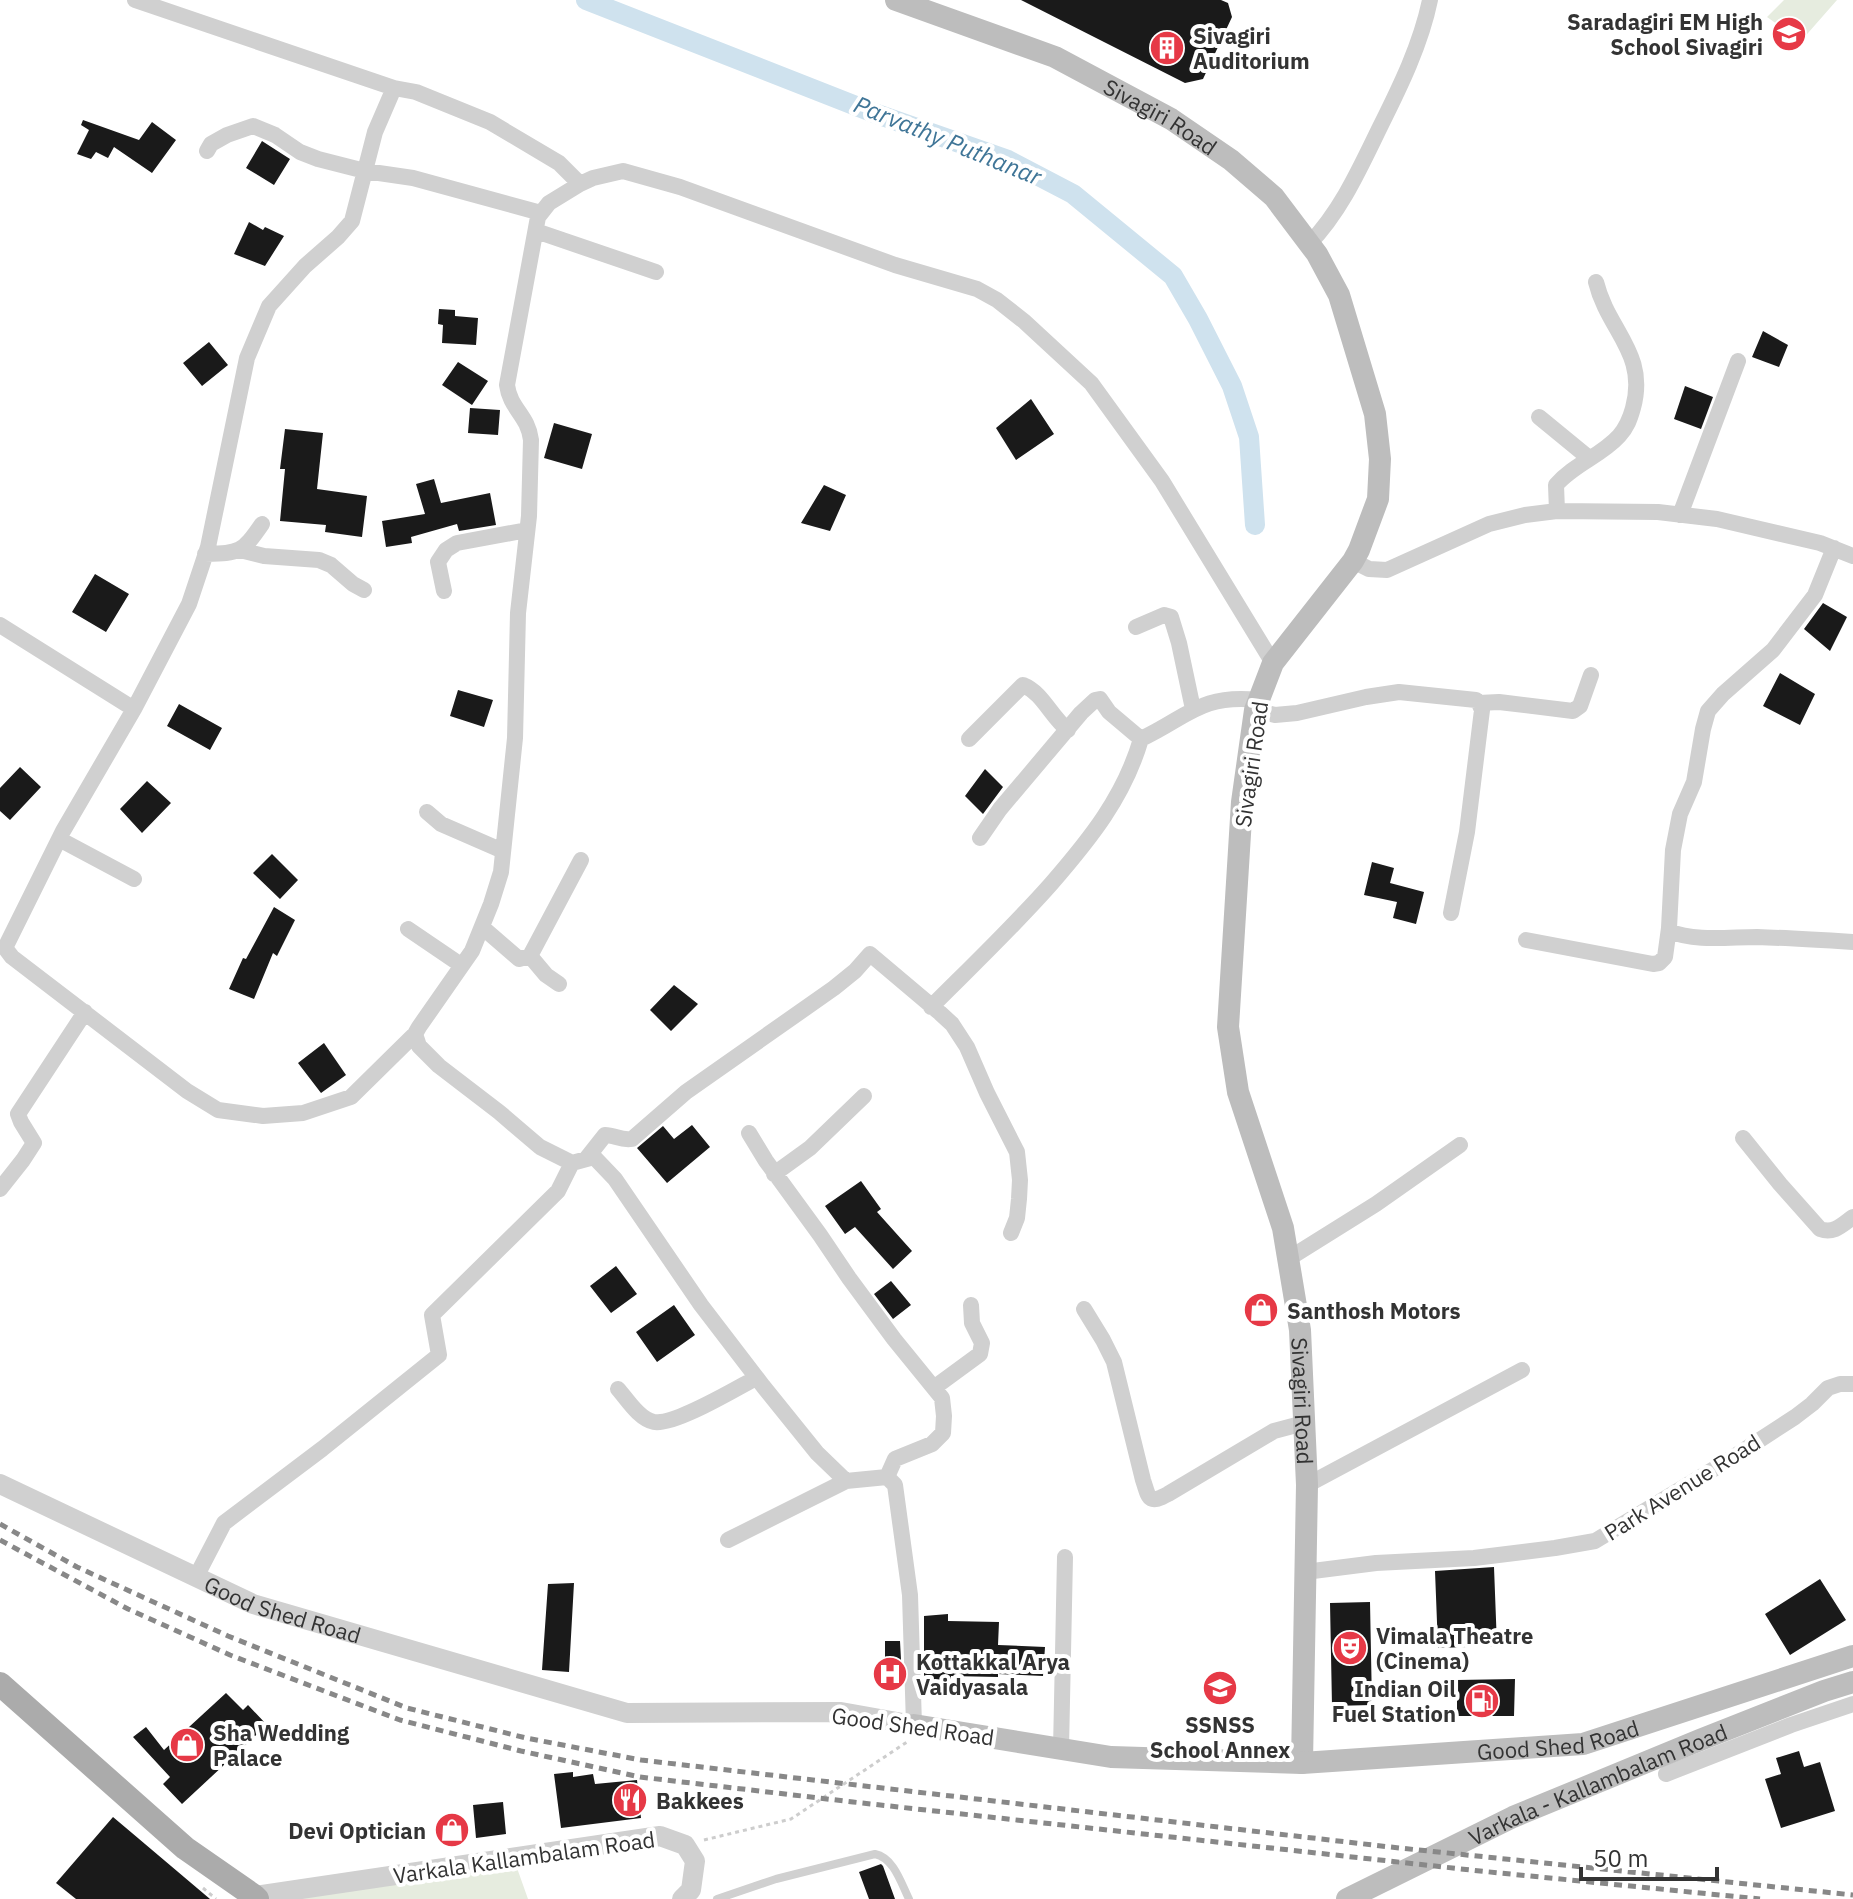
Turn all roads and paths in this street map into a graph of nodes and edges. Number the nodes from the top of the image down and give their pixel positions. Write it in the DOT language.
graph roads {
  1 [pos="135,0"];
  2 [pos="896,0"];
  3 [pos="1430,0"];
  4 [pos="394,88"];
  5 [pos="207,151"];
  6 [pos="365,171"];
  7 [pos="580,184"];
  8 [pos="541,213"];
  9 [pos="536,231"];
  10 [pos="1309,244"];
  11 [pos="656,272"];
  12 [pos="1596,282"];
  13 [pos="1738,361"];
  14 [pos="1539,417"];
  15 [pos="1589,458"];
  16 [pos="1557,511"];
  17 [pos="1680,515"];
  18 [pos="262,524"];
  19 [pos="527,530"];
  20 [pos="1834,548"];
  21 [pos="240,550"];
  22 [pos="205,554"];
  23 [pos="1853,556"];
  24 [pos="1353,561"];
  25 [pos="364,590"];
  26 [pos="444,591"];
  27 [pos="0,625"];
  28 [pos="1136,627"];
  29 [pos="1273,663"];
  30 [pos="1591,675"];
  31 [pos="1479,703"];
  32 [pos="1257,705"];
  33 [pos="134,709"];
  34 [pos="1193,709"];
  35 [pos="1068,730"];
  36 [pos="969,739"];
  37 [pos="1141,739"];
  38 [pos="427,812"];
  39 [pos="980,838"];
  40 [pos="59,839"];
  41 [pos="503,851"];
  42 [pos="581,860"];
  43 [pos="134,879"];
  44 [pos="1451,913"];
  45 [pos="482,927"];
  46 [pos="408,929"];
  47 [pos="1669,931"];
  48 [pos="1526,940"];
  49 [pos="1853,942"];
  50 [pos="530,956"];
  51 [pos="461,965"];
  52 [pos="559,984"];
  53 [pos="931,1007"];
  54 [pos="85,1012"];
  55 [pos="415,1034"];
  56 [pos="864,1096"];
  57 [pos="749,1133"];
  58 [pos="1743,1138"];
  59 [pos="1460,1145"];
  60 [pos="579,1161"];
  61 [pos="774,1174"];
  62 [pos="0,1189"];
  63 [pos="1853,1217"];
  64 [pos="1011,1233"];
  65 [pos="1288,1259"];
  66 [pos="971,1305"];
  67 [pos="1084,1309"];
  68 [pos="1522,1370"];
  69 [pos="756,1378"];
  70 [pos="1853,1384"];
  71 [pos="935,1387"];
  72 [pos="618,1389"];
  73 [pos="1304,1423"];
  74 [pos="887,1477"];
  75 [pos="846,1481"];
  76 [pos="0,1484"];
  77 [pos="1307,1485"];
  78 [pos="728,1540"];
  79 [pos="1065,1557"];
  80 [pos="1305,1572"];
  81 [pos="196,1577"];
  82 [pos="1853,1656"];
  83 [pos="1853,1682"];
  84 [pos="0,1684"];
  85 [pos="1853,1704"];
  86 [pos="922,1726"];
  87 [pos="1061,1749"];
  88 [pos="1302,1763"];
  89 [pos="1666,1774"];
  90 [pos="685,1845"];
  91 [pos="256,1897"];
  92 [pos="682,1899"];
  93 [pos="717,1899"];
  94 [pos="909,1899"];
  95 [pos="1347,1899"];
  1 -- 4 [label="street"];
  2 -- 10 [label="main road, Sivagiri Road"];
  3 -- 10 [label="street"];
  4 -- 6 [label="street"];
  4 -- 7 [label="street"];
  5 -- 6 [label="street"];
  6 -- 8 [label="street"];
  6 -- 22 [label="street"];
  7 -- 8 [label="street"];
  7 -- 29 [label="street"];
  8 -- 9 [label="street"];
  9 -- 11 [label="street"];
  9 -- 19 [label="street"];
  10 -- 24 [label="main road, Sivagiri Road"];
  12 -- 15 [label="street"];
  13 -- 17 [label="street"];
  14 -- 15 [label="street"];
  15 -- 16 [label="street"];
  16 -- 17 [label="street"];
  16 -- 24 [label="street"];
  17 -- 20 [label="street"];
  18 -- 21 [label="street"];
  19 -- 26 [label="street"];
  19 -- 41 [label="street"];
  20 -- 23 [label="street"];
  20 -- 47 [label="street"];
  21 -- 22 [label="street"];
  21 -- 25 [label="street"];
  22 -- 33 [label="street"];
  24 -- 29 [label="main road, Sivagiri Road"];
  27 -- 33 [label="street"];
  28 -- 34 [label="street"];
  29 -- 32 [label="main road, Sivagiri Road"];
  30 -- 31 [label="street"];
  31 -- 32 [label="street"];
  31 -- 44 [label="street"];
  32 -- 34 [label="street"];
  32 -- 65 [label="main road, Sivagiri Road"];
  33 -- 40 [label="street"];
  34 -- 37 [label="street"];
  35 -- 36 [label="street"];
  35 -- 37 [label="street"];
  35 -- 39 [label="street"];
  37 -- 53 [label="street"];
  38 -- 41 [label="street"];
  40 -- 43 [label="street"];
  40 -- 54 [label="street"];
  41 -- 45 [label="street"];
  42 -- 50 [label="street"];
  45 -- 50 [label="street"];
  45 -- 51 [label="street"];
  46 -- 51 [label="street"];
  47 -- 48 [label="street"];
  47 -- 49 [label="street"];
  50 -- 52 [label="street"];
  51 -- 55 [label="street"];
  53 -- 60 [label="street"];
  53 -- 64 [label="street"];
  54 -- 55 [label="street"];
  54 -- 62 [label="street"];
  55 -- 60 [label="street"];
  56 -- 61 [label="street"];
  57 -- 61 [label="street"];
  58 -- 63 [label="street"];
  59 -- 65 [label="street"];
  60 -- 69 [label="street"];
  60 -- 81 [label="street"];
  61 -- 71 [label="street"];
  65 -- 73 [label="main road, Sivagiri Road"];
  66 -- 71 [label="street"];
  67 -- 73 [label="street"];
  68 -- 77 [label="street"];
  69 -- 72 [label="street"];
  69 -- 75 [label="street"];
  70 -- 80 [label="street, Park Avenue Road"];
  71 -- 74 [label="street"];
  73 -- 77 [label="main road, Sivagiri Road"];
  74 -- 75 [label="street"];
  74 -- 86 [label="street"];
  75 -- 78 [label="street"];
  76 -- 81 [label="street, Good Shed Road"];
  77 -- 80 [label="main road, Sivagiri Road"];
  79 -- 87 [label="street"];
  80 -- 88 [label="main road, Sivagiri Road"];
  81 -- 86 [label="street, Good Shed Road"];
  82 -- 88 [label="main road, Good Shed Road"];
  83 -- 95 [label="main road, Varkala - Kallambalam Road"];
  84 -- 91 [label="main road"];
  85 -- 89 [label="street"];
  86 -- 87 [label="main road, Good Shed Road"];
  86 -- 90 [label="path"];
  87 -- 88 [label="main road, Good Shed Road"];
  90 -- 91 [label="street, Varkala Kallambalam Road"];
  90 -- 92 [label="street, Varkala Kallambalam Road"];
  93 -- 94 [label="lane"];
}
